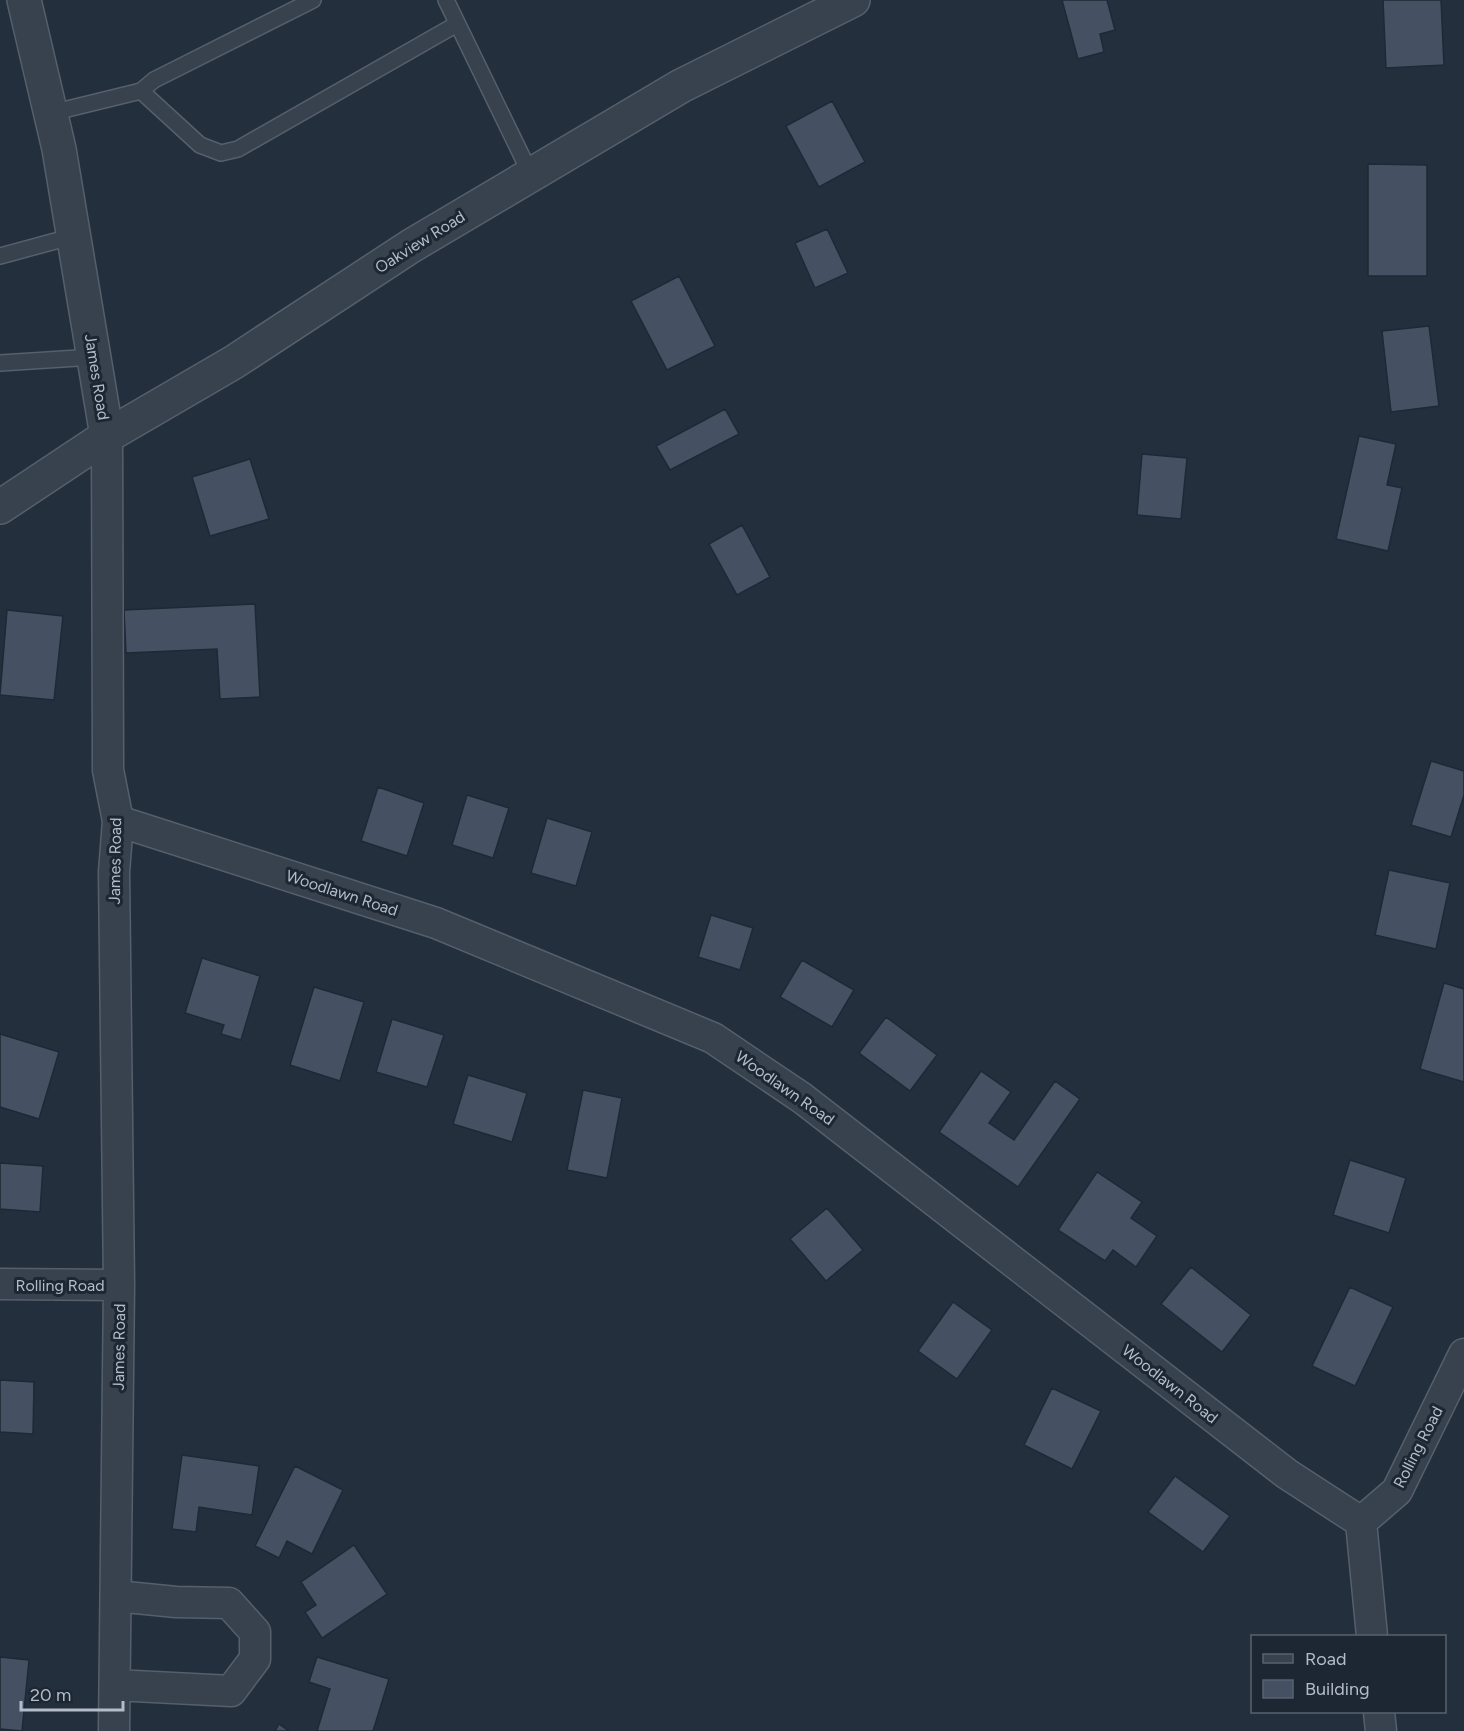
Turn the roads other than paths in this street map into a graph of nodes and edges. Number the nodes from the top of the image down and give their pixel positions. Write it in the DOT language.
graph roads {
  1 [pos="24,0"];
  2 [pos="313,0"];
  3 [pos="446,0"];
  4 [pos="853,0"];
  5 [pos="457,24"];
  6 [pos="141,91"];
  7 [pos="51,113"];
  8 [pos="531,175"];
  9 [pos="74,236"];
  10 [pos="0,256"];
  11 [pos="94,357"];
  12 [pos="0,363"];
  13 [pos="107,436"];
  14 [pos="0,507"];
  15 [pos="118,821"];
  16 [pos="0,1284"];
  17 [pos="119,1285"];
  18 [pos="1464,1354"];
  19 [pos="1361,1522"];
  20 [pos="116,1596"];
  21 [pos="1372,1635"];
  22 [pos="115,1685"];
  23 [pos="1379,1713"];
  24 [pos="114,1731"];
  25 [pos="1381,1731"];
  1 -- 7 [label="street, James Road"];
  2 -- 6 [label="lane"];
  3 -- 5 [label="lane"];
  4 -- 8 [label="street, Oakview Road"];
  5 -- 6 [label="lane"];
  5 -- 8 [label="lane"];
  6 -- 7 [label="lane"];
  7 -- 9 [label="street, James Road"];
  8 -- 13 [label="street, Oakview Road"];
  9 -- 10 [label="lane"];
  9 -- 11 [label="street, James Road"];
  11 -- 12 [label="lane"];
  11 -- 13 [label="street, James Road"];
  13 -- 14 [label="street, Oakview Road"];
  13 -- 15 [label="street, James Road"];
  15 -- 17 [label="street, James Road"];
  15 -- 19 [label="street, Woodlawn Road"];
  16 -- 17 [label="street, Rolling Road"];
  17 -- 20 [label="street, James Road"];
  18 -- 19 [label="street, Rolling Road"];
  19 -- 21 [label="street"];
  20 -- 22 [label="street, James Road"];
  20 -- 22 [label="street"];
  22 -- 24 [label="street, James Road"];
  23 -- 25 [label="street"];
}
